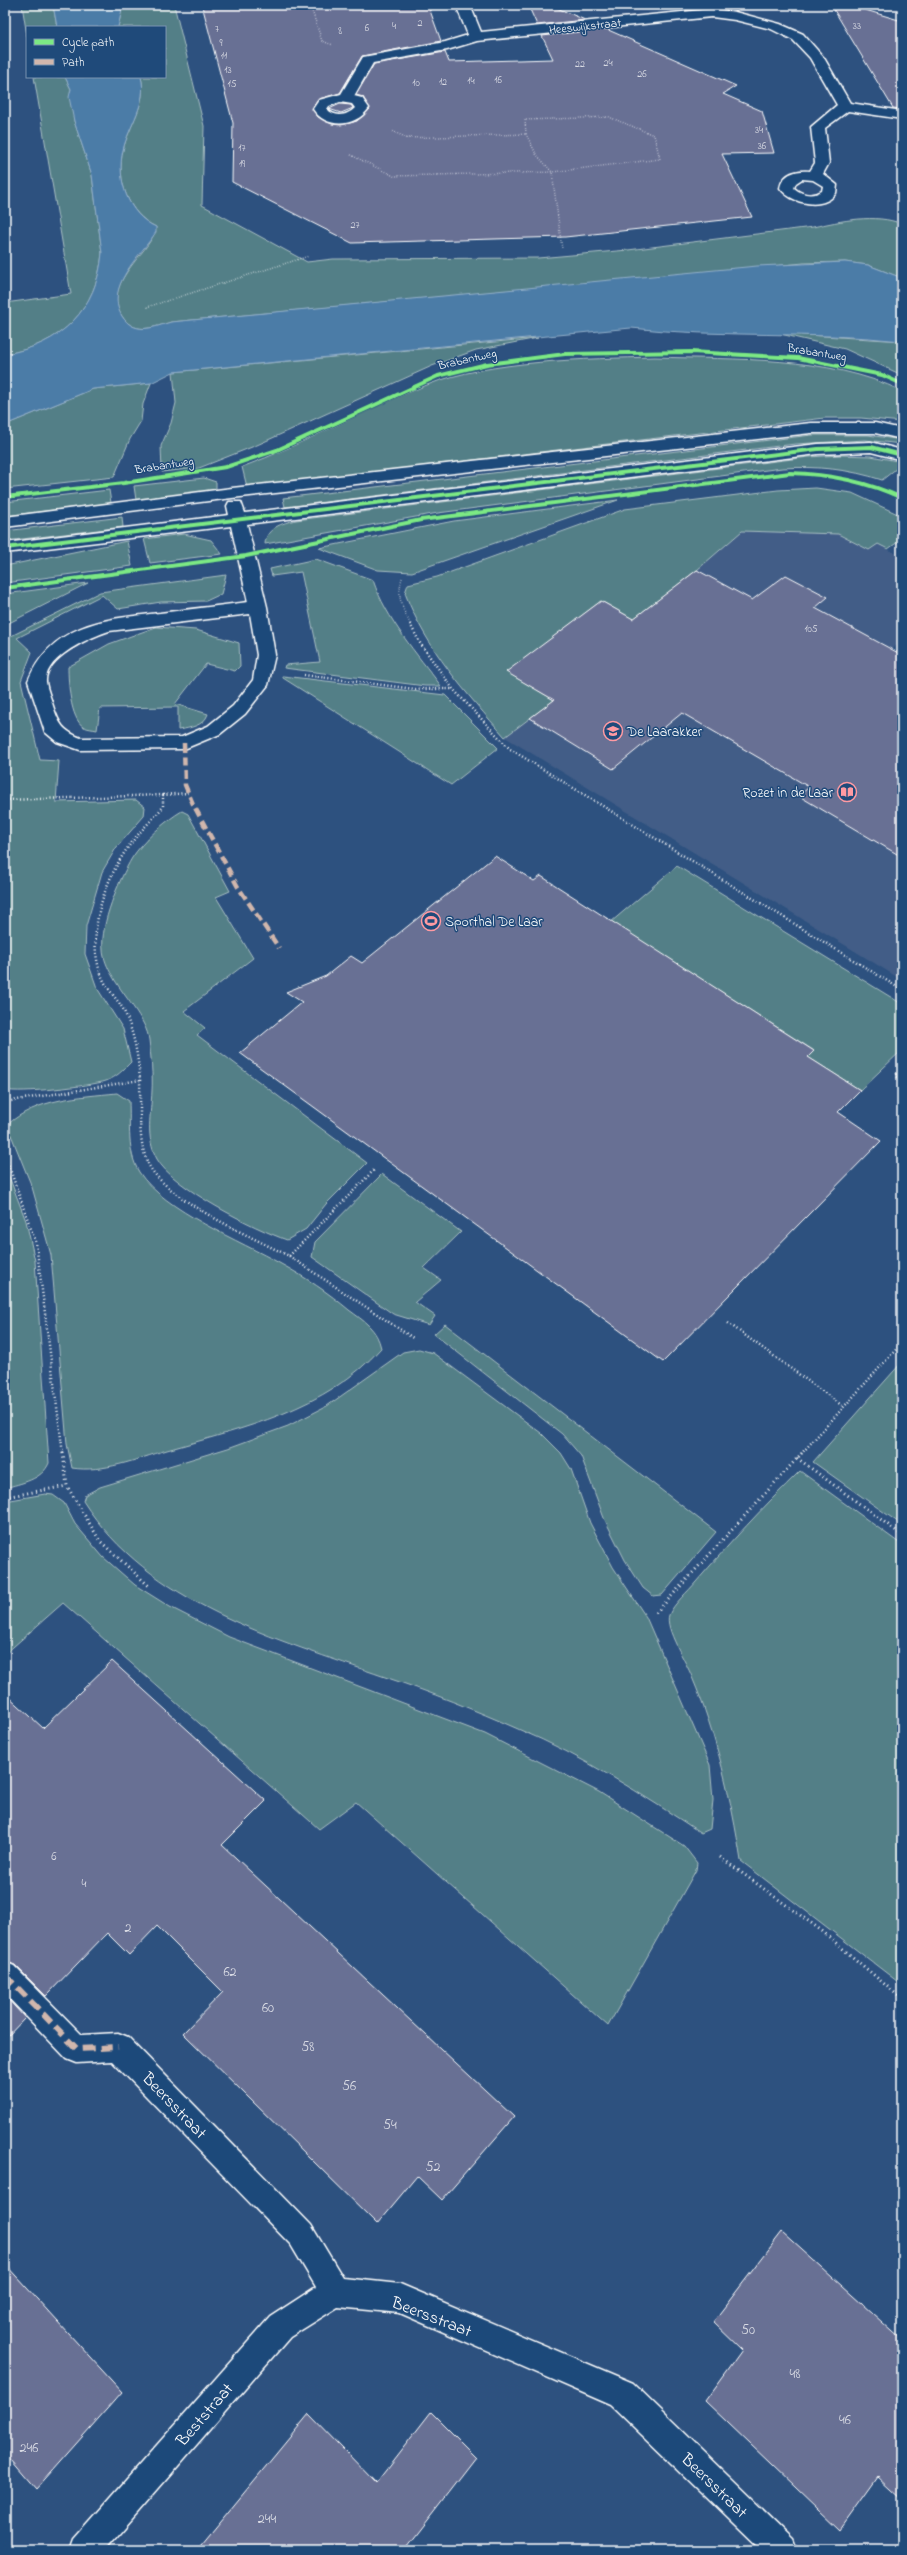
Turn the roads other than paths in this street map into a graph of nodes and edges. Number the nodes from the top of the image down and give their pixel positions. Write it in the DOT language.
graph roads {
  1 [pos="463,5"];
  2 [pos="476,37"];
  3 [pos="346,98"];
  4 [pos="845,106"];
  5 [pos="902,115"];
  6 [pos="815,176"];
  7 [pos="902,434"];
  8 [pos="902,455"];
  9 [pos="232,493"];
  10 [pos="238,520"];
  11 [pos="5,522"];
  12 [pos="5,548"];
  13 [pos="258,607"];
  14 [pos="5,1975"];
  15 [pos="335,2292"];
  16 [pos="85,2550"];
  17 [pos="783,2550"];
  1 -- 2 [label="street"];
  2 -- 3 [label="street, Heeswijkstraat"];
  2 -- 4 [label="street, Heeswijkstraat"];
  3 -- 3 [label="street"];
  4 -- 5 [label="street"];
  4 -- 6 [label="street"];
  7 -- 9 [label="street"];
  8 -- 10 [label="street"];
  9 -- 10 [label="street"];
  9 -- 11 [label="street"];
  10 -- 12 [label="street"];
  10 -- 13 [label="street"];
  13 -- 13 [label="street"];
  14 -- 15 [label="street, Beersstraat"];
  15 -- 16 [label="street, Beststraat"];
  15 -- 17 [label="street, Beersstraat"];
}
